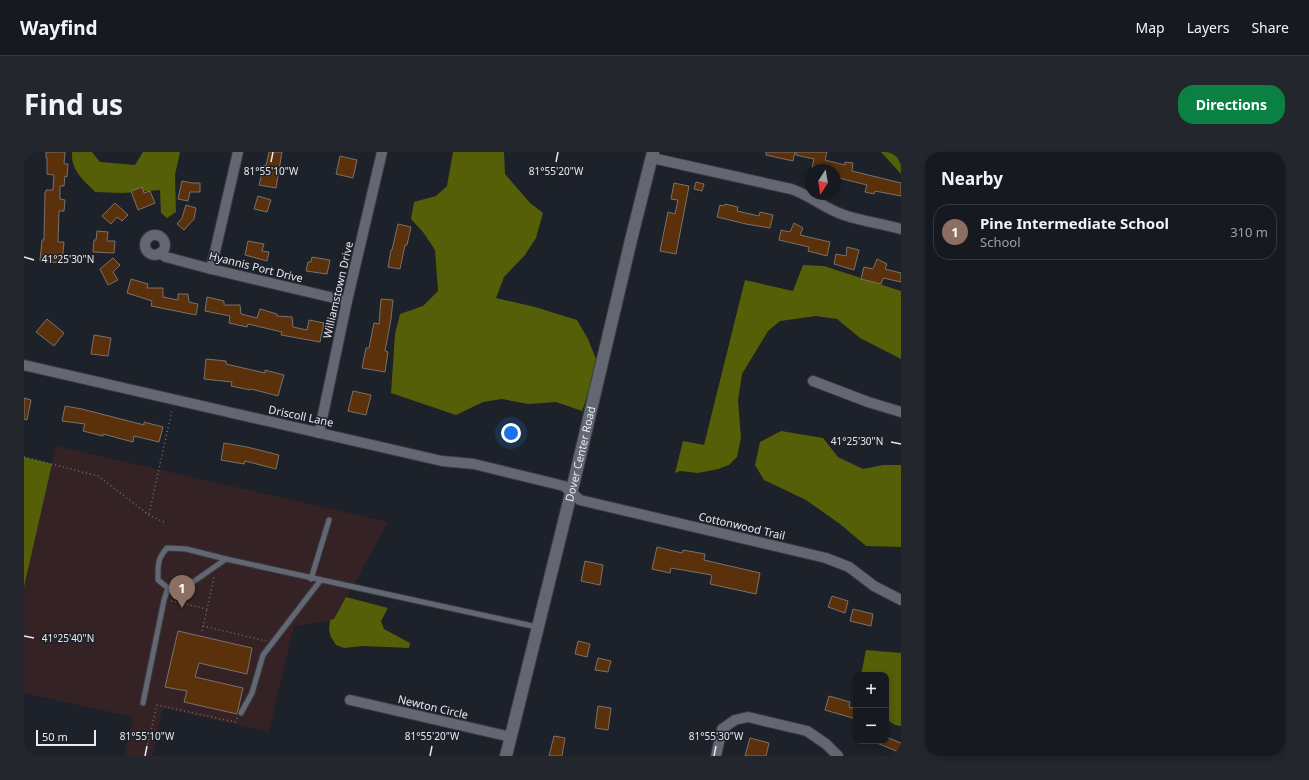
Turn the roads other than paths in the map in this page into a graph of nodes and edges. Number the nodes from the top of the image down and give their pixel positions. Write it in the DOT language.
graph roads {
  1 [pos="238,152"];
  2 [pos="382,152"];
  3 [pos="652,155"];
  4 [pos="901,228"];
  5 [pos="160,253"];
  6 [pos="211,269"];
  7 [pos="347,301"];
  8 [pos="24,365"];
  9 [pos="813,381"];
  10 [pos="901,412"];
  11 [pos="319,433"];
  12 [pos="572,493"];
  13 [pos="329,520"];
  14 [pos="226,559"];
  15 [pos="311,579"];
  16 [pos="320,581"];
  17 [pos="168,588"];
  18 [pos="901,600"];
  19 [pos="538,627"];
  20 [pos="350,700"];
  21 [pos="143,703"];
  22 [pos="241,713"];
  23 [pos="511,737"];
  24 [pos="506,756"];
  25 [pos="716,756"];
  26 [pos="838,756"];
  1 -- 6 [label="street"];
  2 -- 7 [label="street, Williamstown Drive"];
  3 -- 4 [label="street"];
  3 -- 12 [label="street, Dover Center Road"];
  5 -- 6 [label="street, Hyannis Port Drive"];
  6 -- 7 [label="street, Hyannis Port Drive"];
  7 -- 11 [label="street, Williamstown Drive"];
  8 -- 11 [label="street, Driscoll Lane"];
  9 -- 10 [label="street"];
  11 -- 12 [label="street, Driscoll Lane"];
  12 -- 18 [label="street, Cottonwood Trail"];
  12 -- 19 [label="street, Dover Center Road"];
  13 -- 15 [label="lane"];
  14 -- 15 [label="lane"];
  14 -- 17 [label="lane"];
  14 -- 17 [label="lane"];
  15 -- 16 [label="lane"];
  16 -- 19 [label="lane"];
  16 -- 22 [label="lane"];
  17 -- 21 [label="lane"];
  19 -- 23 [label="street, Dover Center Road"];
  20 -- 23 [label="street, Newton Circle"];
  23 -- 24 [label="street, Dover Center Road"];
  25 -- 26 [label="street"];
}
